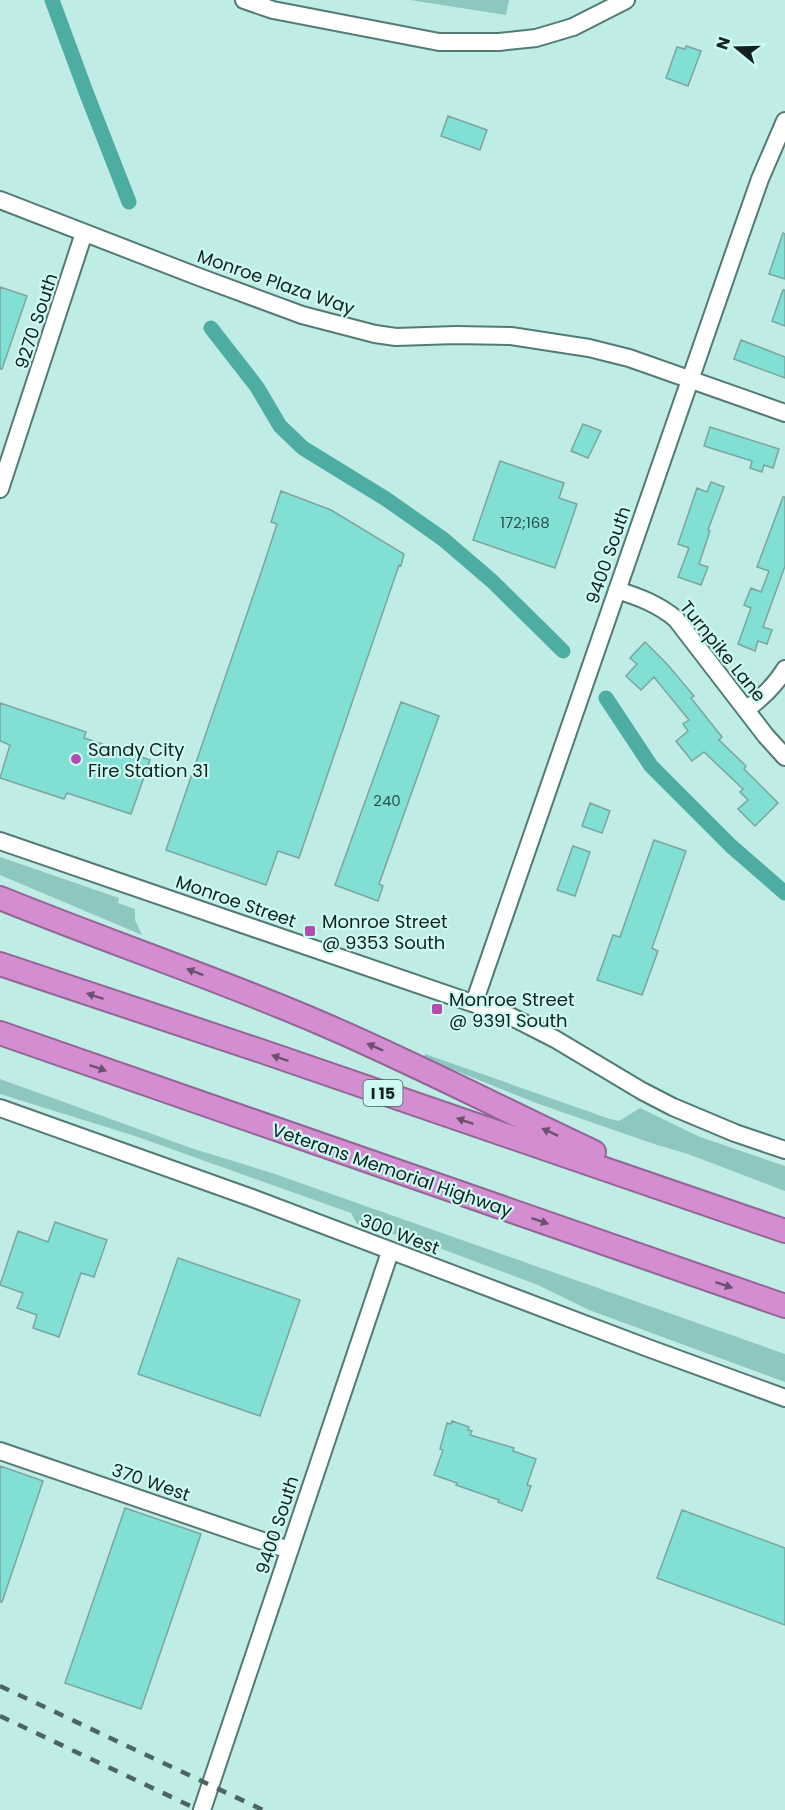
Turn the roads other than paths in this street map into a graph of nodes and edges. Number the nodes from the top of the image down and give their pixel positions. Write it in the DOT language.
graph roads {
  1 [pos="244,0"];
  2 [pos="626,0"];
  3 [pos="785,120"];
  4 [pos="0,200"];
  5 [pos="84,233"];
  6 [pos="690,380"];
  7 [pos="785,413"];
  8 [pos="0,489"];
  9 [pos="617,590"];
  10 [pos="785,669"];
  11 [pos="746,710"];
  12 [pos="785,757"];
  13 [pos="0,841"];
  14 [pos="0,898"];
  15 [pos="2,965"];
  16 [pos="474,1003"];
  17 [pos="0,1033"];
  18 [pos="0,1038"];
  19 [pos="43,1049"];
  20 [pos="0,1108"];
  21 [pos="785,1150"];
  22 [pos="759,1221"];
  23 [pos="785,1231"];
  24 [pos="390,1252"];
  25 [pos="785,1306"];
  26 [pos="785,1398"];
  27 [pos="0,1451"];
  28 [pos="290,1550"];
  29 [pos="202,1810"];
  1 -- 2 [label="street"];
  3 -- 6 [label="street, 9400 South"];
  4 -- 5 [label="street, Monroe Plaza Way"];
  5 -- 6 [label="street, Monroe Plaza Way"];
  5 -- 8 [label="street, 9270 South"];
  6 -- 7 [label="street, Monroe Plaza Way"];
  6 -- 9 [label="street, 9400 South"];
  9 -- 11 [label="street, Turnpike Lane"];
  9 -- 16 [label="street, 9400 South"];
  10 -- 11 [label="street"];
  11 -- 12 [label="street, Turnpike Lane"];
  13 -- 16 [label="street, Monroe Street"];
  22 -- 14 [label="highway, one-way"];
  22 -- 15 [label="highway, I 15, one-way"];
  16 -- 21 [label="street, Monroe Street"];
  17 -- 19 [label="highway, Veterans Memorial Highway"];
  18 -- 19 [label="highway"];
  19 -- 25 [label="highway, Veterans Memorial Highway, one-way"];
  20 -- 24 [label="street, 300 West"];
  22 -- 23 [label="highway, I 15"];
  24 -- 26 [label="street, 300 West"];
  24 -- 28 [label="street, 9400 South"];
  27 -- 28 [label="street, 370 West"];
  28 -- 29 [label="street, 9400 South"];
}
